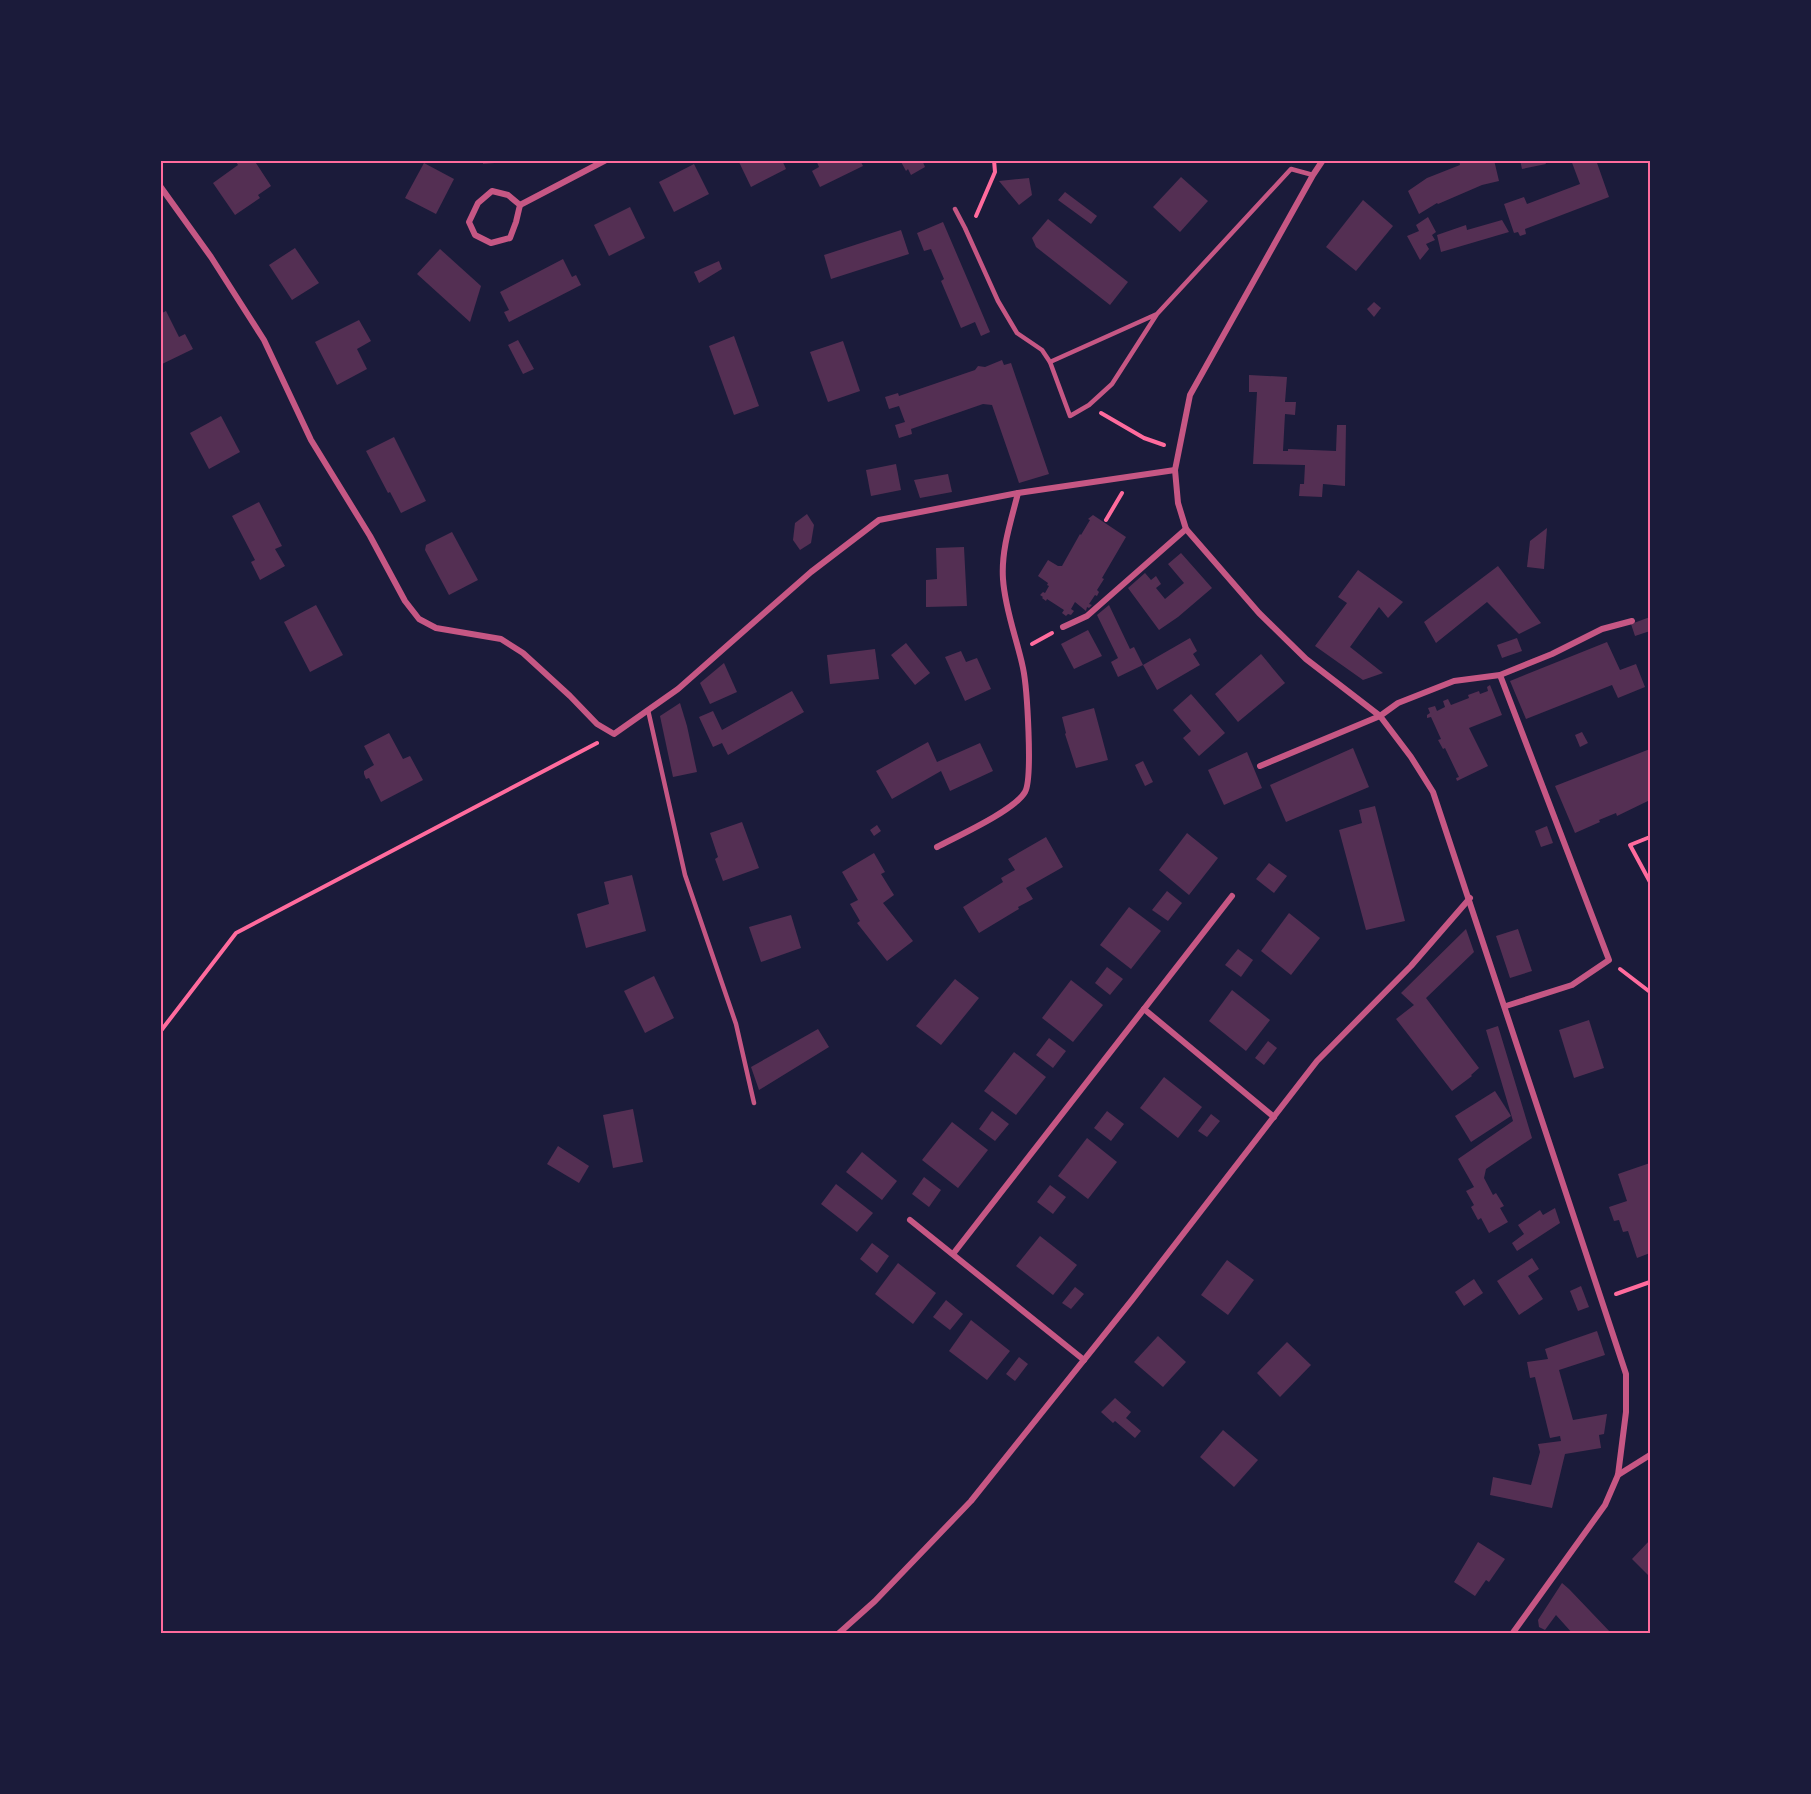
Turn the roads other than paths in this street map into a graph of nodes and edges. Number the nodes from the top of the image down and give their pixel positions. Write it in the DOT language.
graph roads {
  1 [pos="606,160"];
  2 [pos="1323,160"];
  3 [pos="1313,175"];
  4 [pos="160,186"];
  5 [pos="520,205"];
  6 [pos="955,209"];
  7 [pos="1157,314"];
  8 [pos="1050,362"];
  9 [pos="1174,470"];
  10 [pos="1018,493"];
  11 [pos="1186,529"];
  12 [pos="1632,621"];
  13 [pos="1063,627"];
  14 [pos="1500,675"];
  15 [pos="648,710"];
  16 [pos="1380,716"];
  17 [pos="1260,766"];
  18 [pos="937,848"];
  19 [pos="1232,896"];
  20 [pos="1470,898"];
  21 [pos="1506,1006"];
  22 [pos="1144,1009"];
  23 [pos="754,1103"];
  24 [pos="1274,1117"];
  25 [pos="910,1220"];
  26 [pos="953,1254"];
  27 [pos="1084,1360"];
  28 [pos="1650,1455"];
  29 [pos="1618,1475"];
  30 [pos="838,1634"];
  31 [pos="1512,1634"];
  1 -- 5 [label="street"];
  2 -- 3 [label="street"];
  3 -- 7 [label="lane"];
  3 -- 9 [label="street"];
  4 -- 15 [label="street"];
  5 -- 5 [label="street"];
  6 -- 8 [label="lane"];
  7 -- 8 [label="lane"];
  7 -- 8 [label="lane"];
  9 -- 10 [label="street"];
  9 -- 11 [label="street"];
  10 -- 15 [label="street"];
  10 -- 18 [label="street"];
  11 -- 13 [label="street"];
  11 -- 16 [label="street"];
  12 -- 14 [label="street"];
  14 -- 16 [label="street"];
  14 -- 21 [label="street"];
  15 -- 23 [label="lane"];
  16 -- 17 [label="street"];
  16 -- 20 [label="street"];
  19 -- 22 [label="street"];
  20 -- 21 [label="street"];
  20 -- 24 [label="street"];
  21 -- 29 [label="street"];
  22 -- 24 [label="street"];
  22 -- 26 [label="street"];
  24 -- 27 [label="street"];
  25 -- 26 [label="street"];
  26 -- 27 [label="street"];
  27 -- 30 [label="street"];
  28 -- 29 [label="street"];
  29 -- 31 [label="street"];
}
